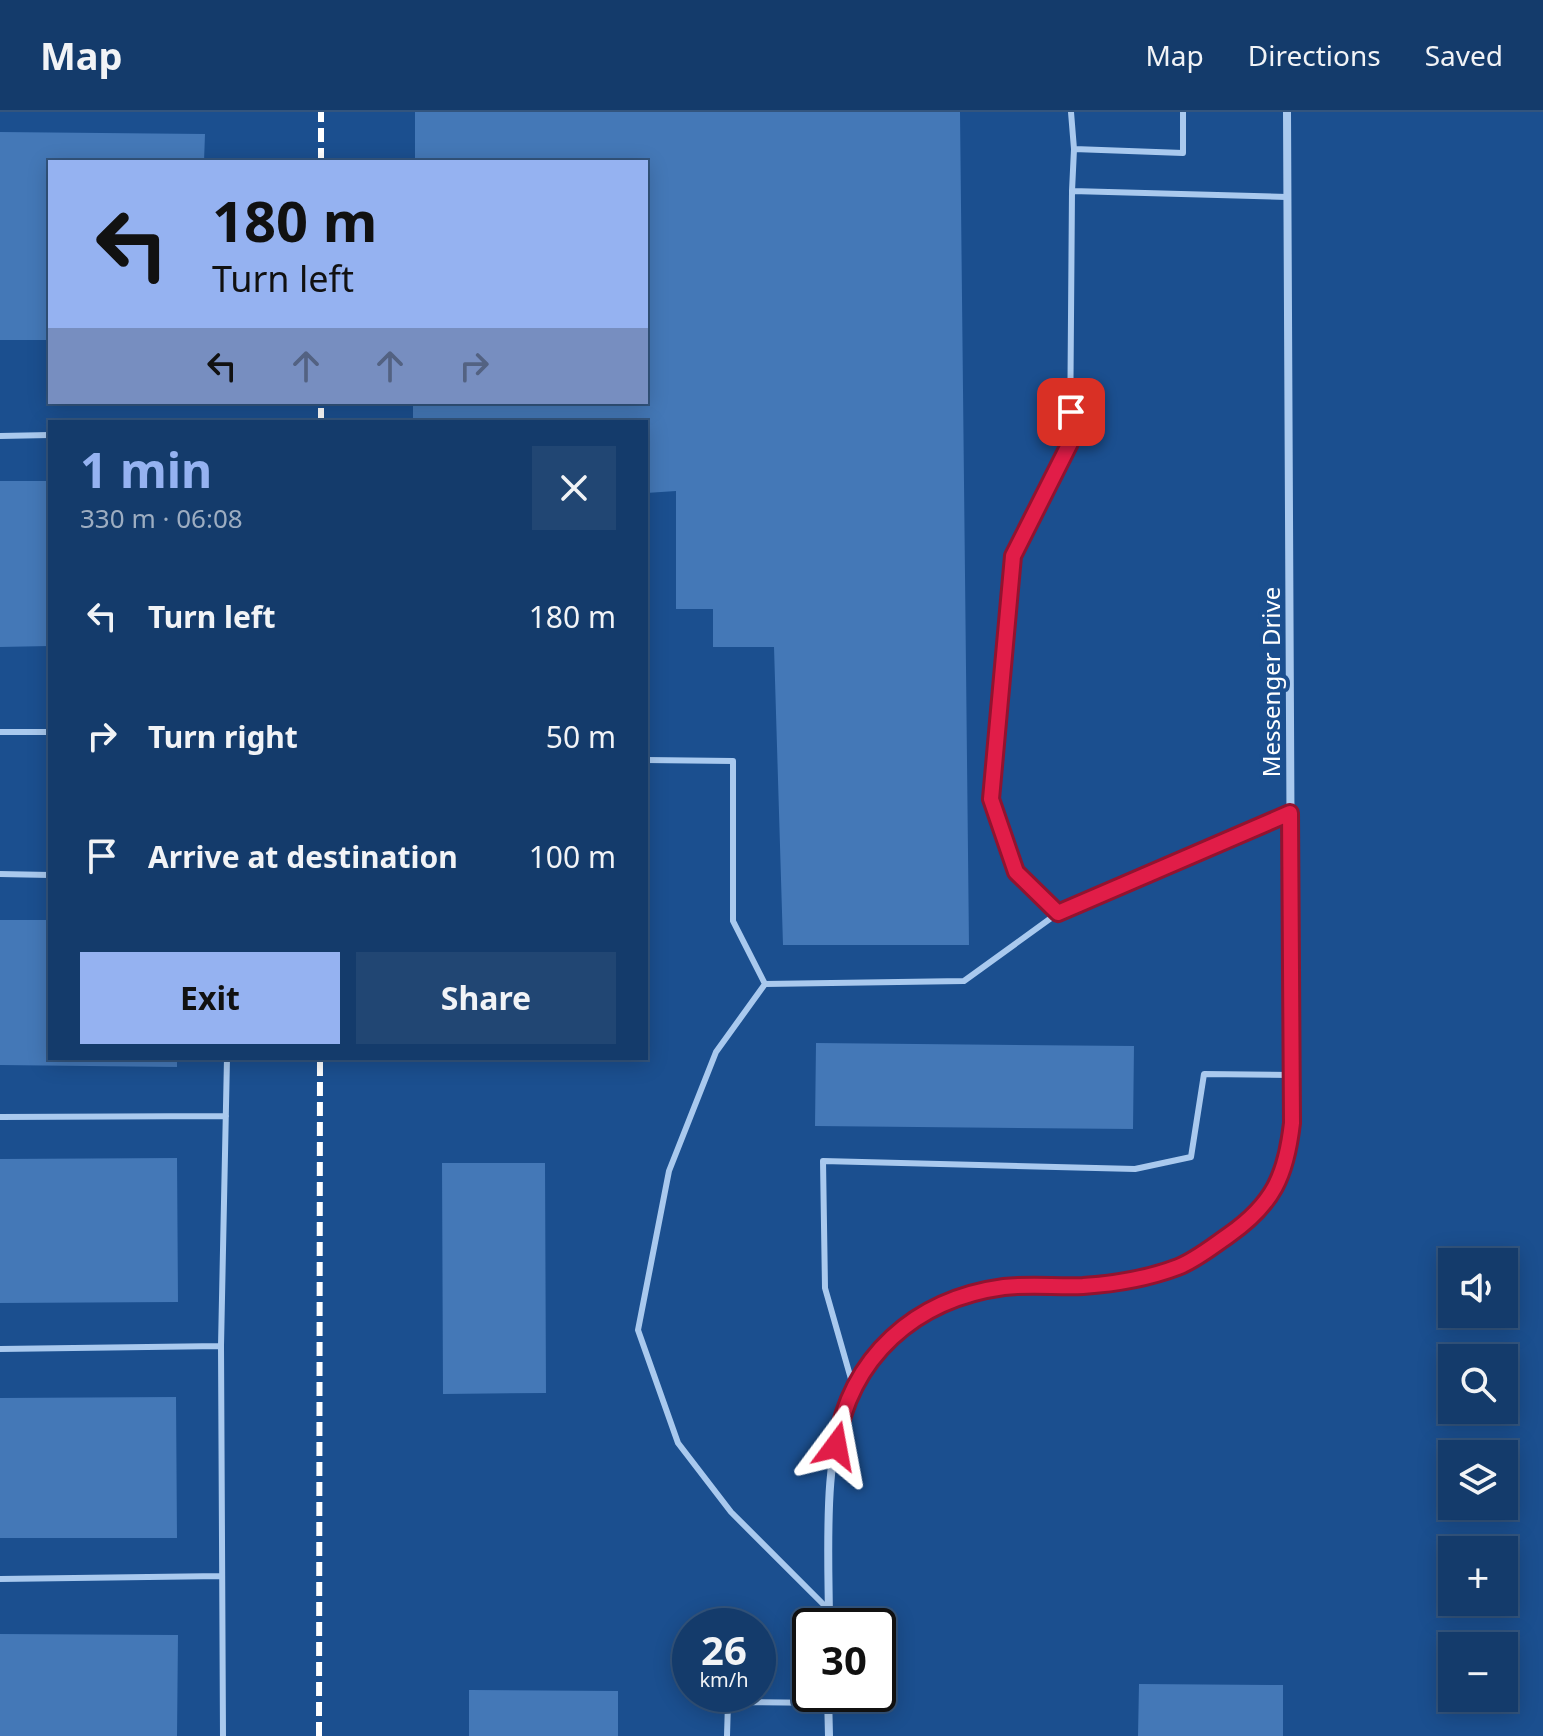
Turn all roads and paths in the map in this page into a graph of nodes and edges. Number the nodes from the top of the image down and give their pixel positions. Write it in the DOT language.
graph roads {
  1 [pos="1071,112"];
  2 [pos="1183,112"];
  3 [pos="1287,112"];
  4 [pos="1074,149"];
  5 [pos="1072,191"];
  6 [pos="1287,197"];
  7 [pos="48,435"];
  8 [pos="0,436"];
  9 [pos="0,732"];
  10 [pos="48,732"];
  11 [pos="648,760"];
  12 [pos="1290,813"];
  13 [pos="0,874"];
  14 [pos="48,875"];
  15 [pos="1058,913"];
  16 [pos="765,984"];
  17 [pos="227,1060"];
  18 [pos="1291,1075"];
  19 [pos="226,1116"];
  20 [pos="0,1117"];
  21 [pos="221,1346"];
  22 [pos="0,1349"];
  23 [pos="853,1386"];
  24 [pos="222,1576"];
  25 [pos="0,1579"];
  26 [pos="827,1608"];
  27 [pos="829,1608"];
  28 [pos="792,1699"];
  29 [pos="828,1712"];
  30 [pos="223,1736"];
  31 [pos="727,1736"];
  32 [pos="829,1736"];
  1 -- 4 [label="lane"];
  2 -- 4 [label="lane"];
  3 -- 6 [label="street, Messenger Drive"];
  4 -- 5 [label="lane"];
  5 -- 6 [label="lane"];
  5 -- 15 [label="lane"];
  6 -- 12 [label="street, Messenger Drive"];
  7 -- 8 [label="lane"];
  9 -- 10 [label="lane"];
  11 -- 16 [label="lane"];
  12 -- 15 [label="lane"];
  12 -- 18 [label="street, Messenger Drive"];
  13 -- 14 [label="lane"];
  15 -- 16 [label="lane"];
  16 -- 26 [label="lane"];
  17 -- 19 [label="lane"];
  18 -- 23 [label="street, Messenger Drive"];
  18 -- 23 [label="lane"];
  19 -- 20 [label="lane"];
  19 -- 21 [label="lane"];
  21 -- 22 [label="lane"];
  21 -- 24 [label="lane"];
  23 -- 27 [label="street, Messenger Drive"];
  24 -- 25 [label="lane"];
  24 -- 30 [label="lane"];
  28 -- 31 [label="lane"];
  29 -- 32 [label="street"];
}
